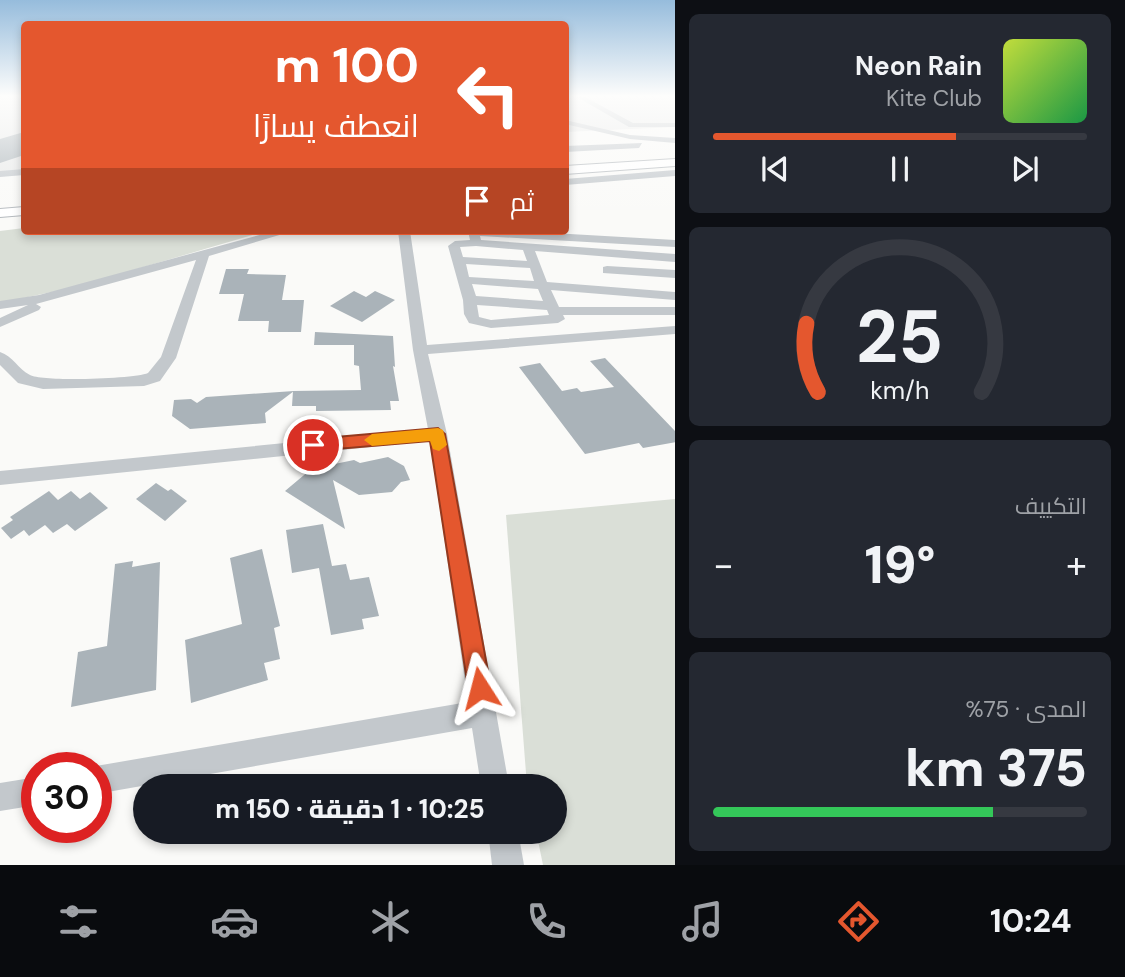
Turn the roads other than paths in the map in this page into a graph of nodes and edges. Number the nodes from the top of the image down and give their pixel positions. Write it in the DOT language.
graph roads {
  1 [pos="600,137"];
  2 [pos="634,137"];
  3 [pos="675,141"];
  4 [pos="613,146"];
  5 [pos="569,149"];
  6 [pos="675,153"];
  7 [pos="569,161"];
  8 [pos="675,162"];
  9 [pos="569,170"];
  10 [pos="21,172"];
  11 [pos="675,173"];
  12 [pos="0,174"];
  13 [pos="569,182"];
  14 [pos="21,200"];
  15 [pos="0,202"];
  16 [pos="21,211"];
  17 [pos="0,213"];
  18 [pos="675,232"];
  19 [pos="247,235"];
  20 [pos="273,235"];
  21 [pos="405,235"];
  22 [pos="472,235"];
  23 [pos="478,235"];
  24 [pos="537,235"];
  25 [pos="675,244"];
  26 [pos="600,246"];
  27 [pos="528,247"];
  28 [pos="204,254"];
  29 [pos="675,258"];
  30 [pos="457,260"];
  31 [pos="534,265"];
  32 [pos="607,270"];
  33 [pos="675,274"];
  34 [pos="463,280"];
  35 [pos="541,285"];
  36 [pos="616,291"];
  37 [pos="66,292"];
  38 [pos="675,296"];
  39 [pos="470,300"];
  40 [pos="0,302"];
  41 [pos="553,309"];
  42 [pos="621,311"];
  43 [pos="675,311"];
  44 [pos="0,323"];
  45 [pos="675,330"];
  46 [pos="420,350"];
  47 [pos="0,356"];
  48 [pos="438,434"];
  49 [pos="0,478"];
  50 [pos="484,713"];
  51 [pos="493,774"];
  52 [pos="112,777"];
  53 [pos="21,793"];
  54 [pos="0,797"];
  55 [pos="505,844"];
  56 [pos="508,865"];
  1 -- 4 [label="street"];
  2 -- 3 [label="street"];
  3 -- 4 [label="street"];
  4 -- 5 [label="street"];
  6 -- 7 [label="main road"];
  8 -- 9 [label="main road"];
  10 -- 12 [label="street"];
  11 -- 13 [label="street"];
  14 -- 15 [label="main road"];
  16 -- 17 [label="main road"];
  18 -- 26 [label="street"];
  19 -- 40 [label="street"];
  20 -- 28 [label="street"];
  21 -- 46 [label="street"];
  22 -- 30 [label="street"];
  23 -- 27 [label="street"];
  24 -- 26 [label="street"];
  25 -- 26 [label="street"];
  26 -- 27 [label="street"];
  26 -- 29 [label="street"];
  26 -- 32 [label="street"];
  27 -- 31 [label="street"];
  28 -- 37 [label="street"];
  28 -- 47 [label="street"];
  30 -- 31 [label="street"];
  30 -- 34 [label="street"];
  31 -- 35 [label="street"];
  32 -- 33 [label="street"];
  32 -- 36 [label="street"];
  34 -- 35 [label="street"];
  34 -- 39 [label="street"];
  35 -- 36 [label="street"];
  35 -- 41 [label="street"];
  36 -- 38 [label="street"];
  36 -- 42 [label="street"];
  37 -- 40 [label="street"];
  37 -- 44 [label="street"];
  39 -- 41 [label="street"];
  39 -- 41 [label="street"];
  41 -- 42 [label="street"];
  42 -- 43 [label="street"];
  45 -- 46 [label="street"];
  46 -- 48 [label="street"];
  48 -- 49 [label="street"];
  48 -- 50 [label="street"];
  50 -- 51 [label="street"];
  50 -- 52 [label="street"];
  53 -- 54 [label="street"];
  55 -- 56 [label="street"];
}
